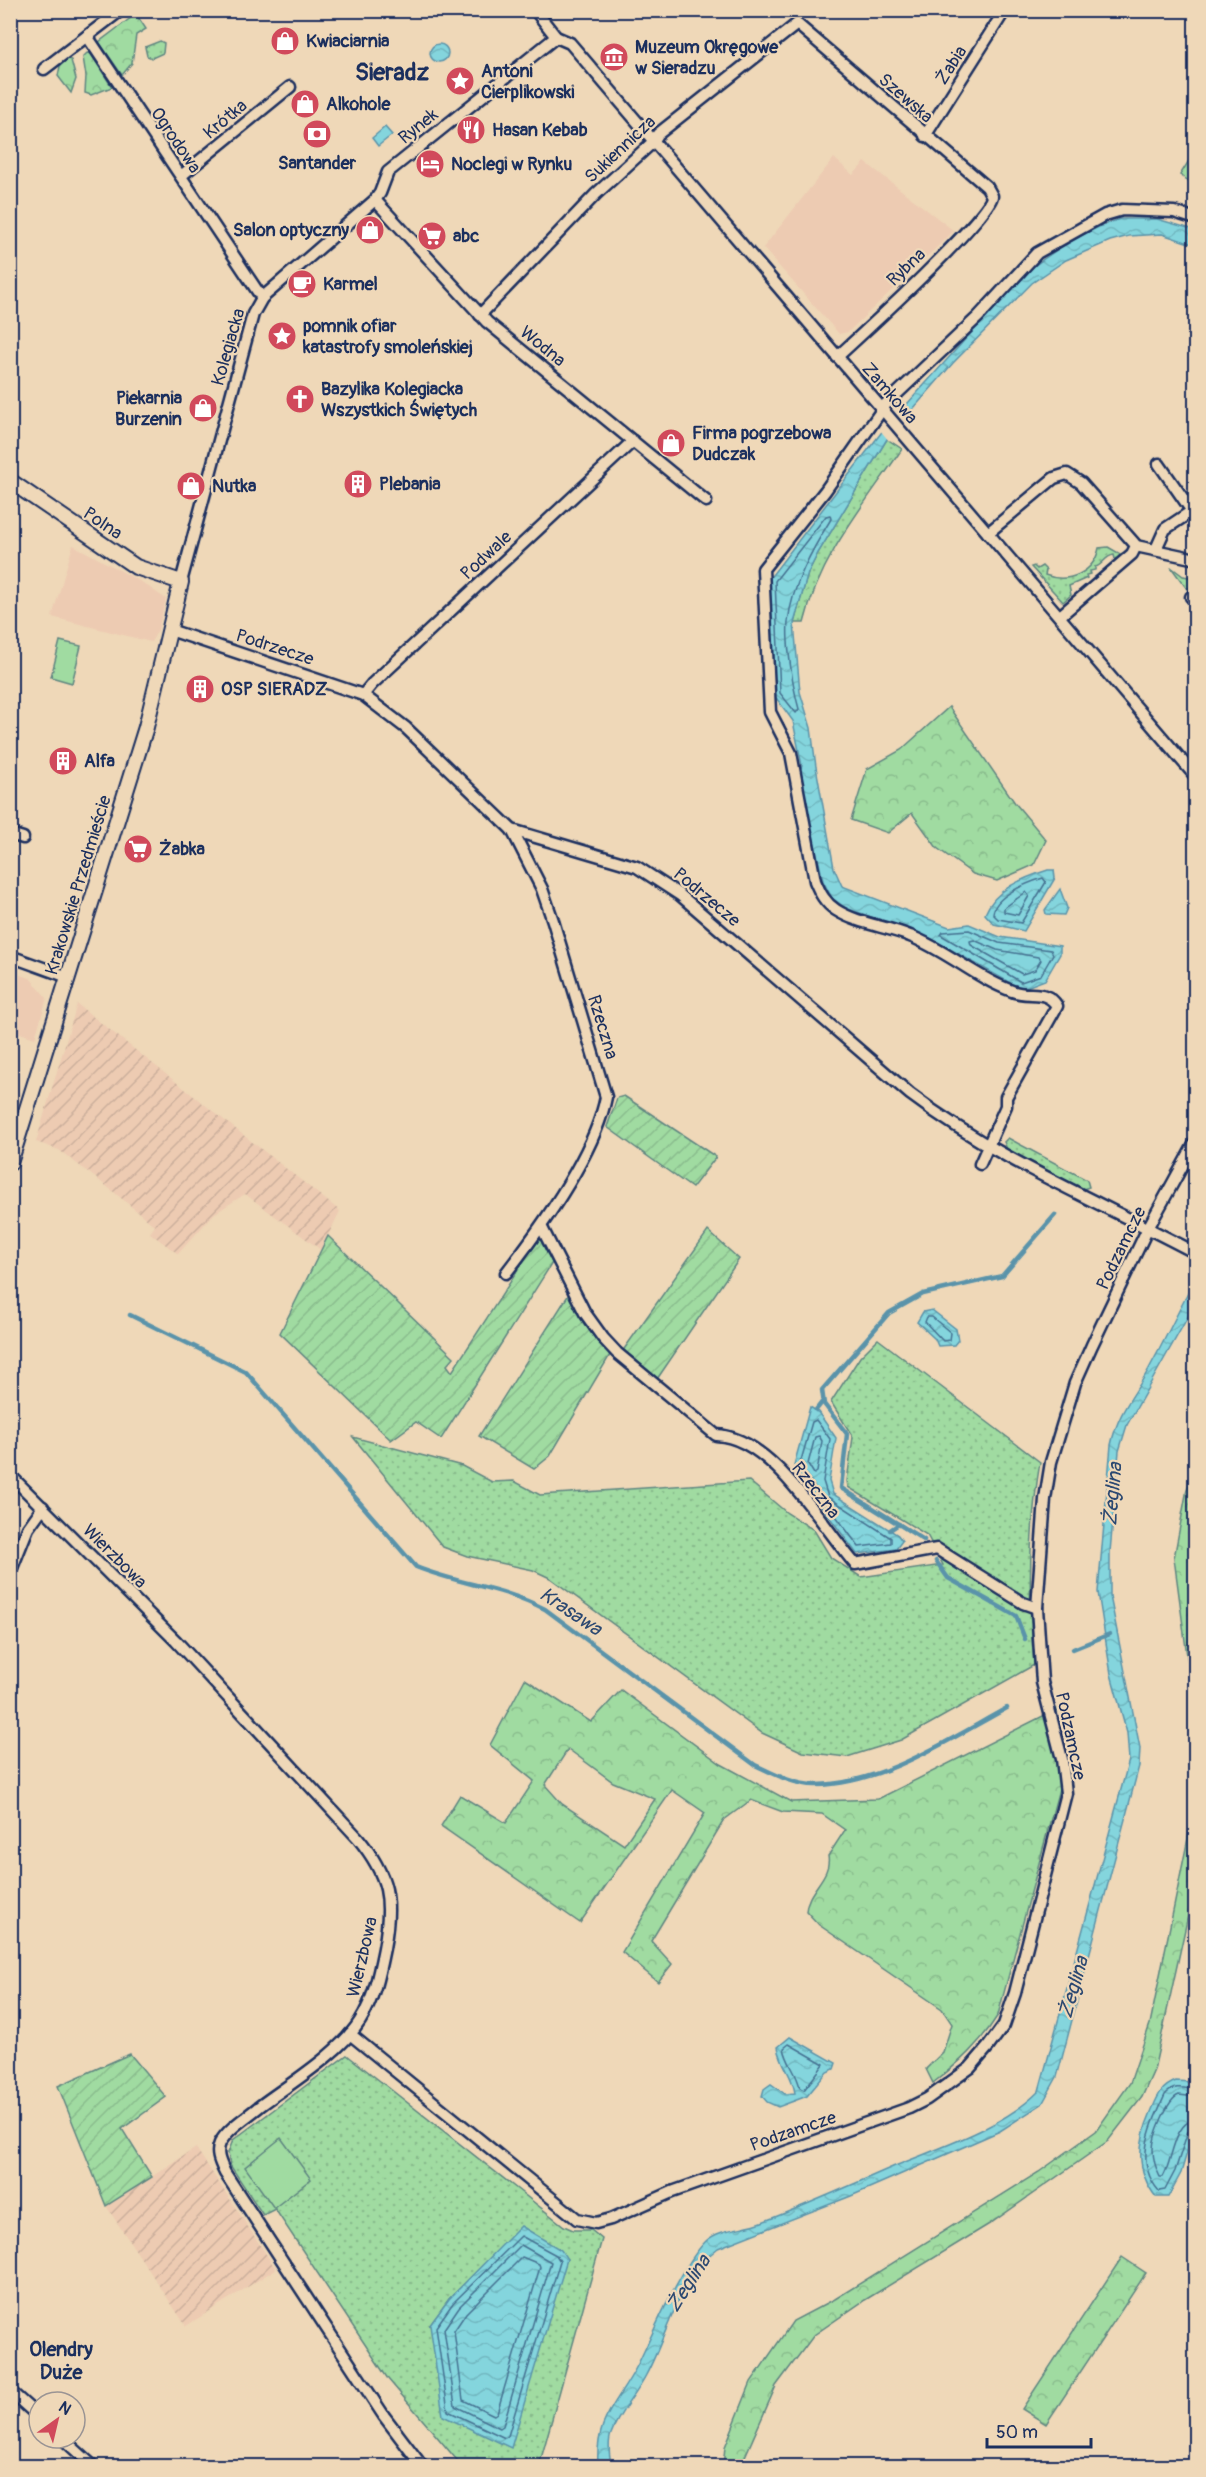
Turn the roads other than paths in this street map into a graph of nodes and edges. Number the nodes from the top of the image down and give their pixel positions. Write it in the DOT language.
graph roads {
  1 [pos="121,10"];
  2 [pos="535,10"];
  3 [pos="1005,10"];
  4 [pos="797,24"];
  5 [pos="87,36"];
  6 [pos="556,37"];
  7 [pos="44,69"];
  8 [pos="290,87"];
  9 [pos="925,136"];
  10 [pos="653,142"];
  11 [pos="388,172"];
  12 [pos="181,176"];
  13 [pos="992,196"];
  14 [pos="375,200"];
  15 [pos="1196,219"];
  16 [pos="262,298"];
  17 [pos="480,315"];
  18 [pos="837,357"];
  19 [pos="884,411"];
  20 [pos="633,441"];
  21 [pos="1159,464"];
  22 [pos="10,481"];
  23 [pos="706,501"];
  24 [pos="1194,514"];
  25 [pos="988,533"];
  26 [pos="1136,546"];
  27 [pos="1156,549"];
  28 [pos="1196,559"];
  29 [pos="181,582"];
  30 [pos="1060,616"];
  31 [pos="170,630"];
  32 [pos="363,695"];
  33 [pos="1196,777"];
  34 [pos="512,831"];
  35 [pos="10,834"];
  36 [pos="23,838"];
  37 [pos="10,956"];
  38 [pos="68,977"];
  39 [pos="1196,1141"];
  40 [pos="989,1146"];
  41 [pos="10,1163"];
  42 [pos="980,1164"];
  43 [pos="542,1228"];
  44 [pos="1147,1230"];
  45 [pos="1193,1252"];
  46 [pos="506,1273"];
  47 [pos="10,1475"];
  48 [pos="43,1507"];
  49 [pos="10,1573"];
  50 [pos="1037,1608"];
  51 [pos="350,2034"];
  52 [pos="10,2391"];
  53 [pos="27,2406"];
  54 [pos="75,2450"];
  55 [pos="93,2466"];
  56 [pos="422,2466"];
  1 -- 5 [label="street"];
  2 -- 6 [label="street"];
  3 -- 9 [label="street, Żabia"];
  4 -- 9 [label="street, Szewska"];
  4 -- 10 [label="street, Sukiennicza"];
  5 -- 7 [label="street"];
  5 -- 12 [label="street, Ogrodowa"];
  6 -- 10 [label="street, Zamkowa"];
  6 -- 11 [label="street, Rynek"];
  8 -- 12 [label="street, Krótka"];
  9 -- 13 [label="street, Szewska"];
  10 -- 17 [label="street, Sukiennicza"];
  10 -- 18 [label="street, Zamkowa"];
  11 -- 14 [label="street, Kolegiacka"];
  12 -- 16 [label="street, Ogrodowa"];
  13 -- 18 [label="street, Rybna"];
  14 -- 16 [label="street, Kolegiacka"];
  14 -- 17 [label="street, Wodna"];
  15 -- 19 [label="street"];
  16 -- 29 [label="street, Kolegiacka"];
  17 -- 20 [label="street, Wodna"];
  18 -- 19 [label="street, Zamkowa"];
  19 -- 25 [label="street, Zamkowa"];
  19 -- 40 [label="street"];
  20 -- 23 [label="street, Wodna"];
  20 -- 32 [label="street, Podwale"];
  21 -- 24 [label="street"];
  22 -- 29 [label="street, Polna"];
  24 -- 27 [label="street"];
  25 -- 26 [label="street"];
  25 -- 30 [label="street, Zamkowa"];
  26 -- 27 [label="street"];
  26 -- 30 [label="street"];
  27 -- 28 [label="street"];
  29 -- 31 [label="street, Krakowskie Przedmieście"];
  30 -- 33 [label="street, Zamkowa"];
  31 -- 32 [label="street, Podrzecze"];
  31 -- 38 [label="street, Krakowskie Przedmieście"];
  32 -- 34 [label="street, Podrzecze"];
  34 -- 40 [label="street, Podrzecze"];
  34 -- 43 [label="street, Rzeczna"];
  35 -- 36 [label="street"];
  37 -- 38 [label="street"];
  38 -- 41 [label="street, Krakowskie Przedmieście"];
  39 -- 44 [label="street, Podzamcze"];
  40 -- 42 [label="street"];
  40 -- 44 [label="street, Podrzecze"];
  43 -- 46 [label="street, Rzeczna"];
  43 -- 50 [label="street, Rzeczna"];
  44 -- 45 [label="street, Podrzecze"];
  44 -- 50 [label="street, Podzamcze"];
  47 -- 48 [label="street, Wierzbowa"];
  48 -- 49 [label="street"];
  48 -- 51 [label="street, Wierzbowa"];
  50 -- 51 [label="street, Podzamcze"];
  51 -- 56 [label="street, Wierzbowa"];
  52 -- 53 [label="street"];
  54 -- 55 [label="street"];
}
